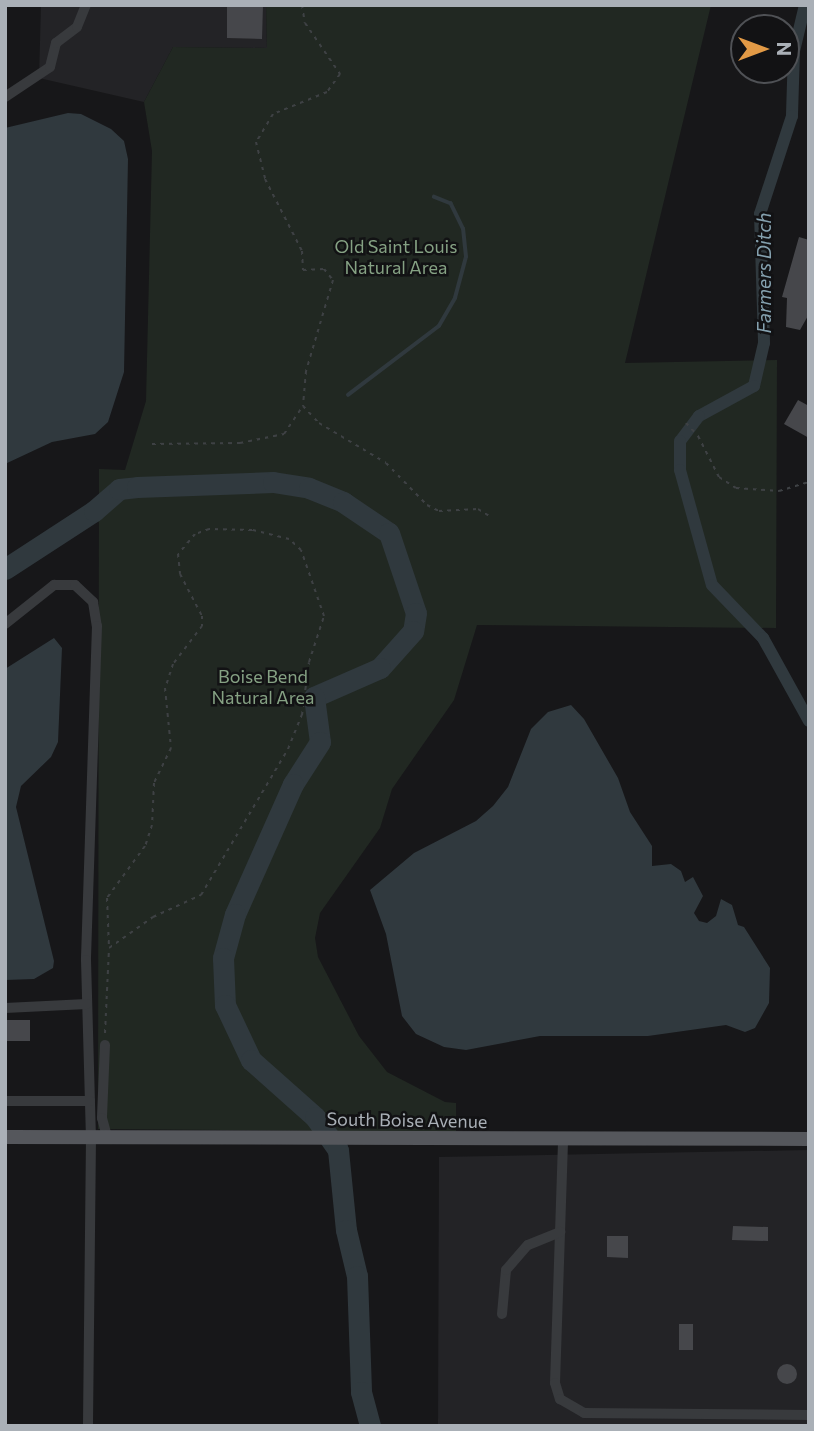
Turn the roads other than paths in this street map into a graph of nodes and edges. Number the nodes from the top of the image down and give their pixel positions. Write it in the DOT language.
graph roads {
  1 [pos="86,5"];
  2 [pos="5,97"];
  3 [pos="5,624"];
  4 [pos="87,1004"];
  5 [pos="5,1008"];
  6 [pos="105,1045"];
  7 [pos="5,1101"];
  8 [pos="90,1101"];
  9 [pos="5,1137"];
  10 [pos="91,1137"];
  11 [pos="107,1137"];
  12 [pos="809,1139"];
  13 [pos="563,1142"];
  14 [pos="560,1232"];
  15 [pos="502,1314"];
  16 [pos="809,1415"];
  17 [pos="88,1426"];
  1 -- 2 [label="lane"];
  3 -- 4 [label="lane"];
  4 -- 5 [label="lane"];
  4 -- 8 [label="lane"];
  6 -- 11 [label="lane"];
  7 -- 8 [label="lane"];
  8 -- 10 [label="lane"];
  9 -- 10 [label="main road, South Boise Avenue"];
  10 -- 11 [label="main road, South Boise Avenue"];
  10 -- 17 [label="lane"];
  11 -- 13 [label="main road, South Boise Avenue"];
  12 -- 13 [label="main road, South Boise Avenue"];
  13 -- 14 [label="lane"];
  14 -- 15 [label="lane"];
  14 -- 16 [label="lane"];
}
